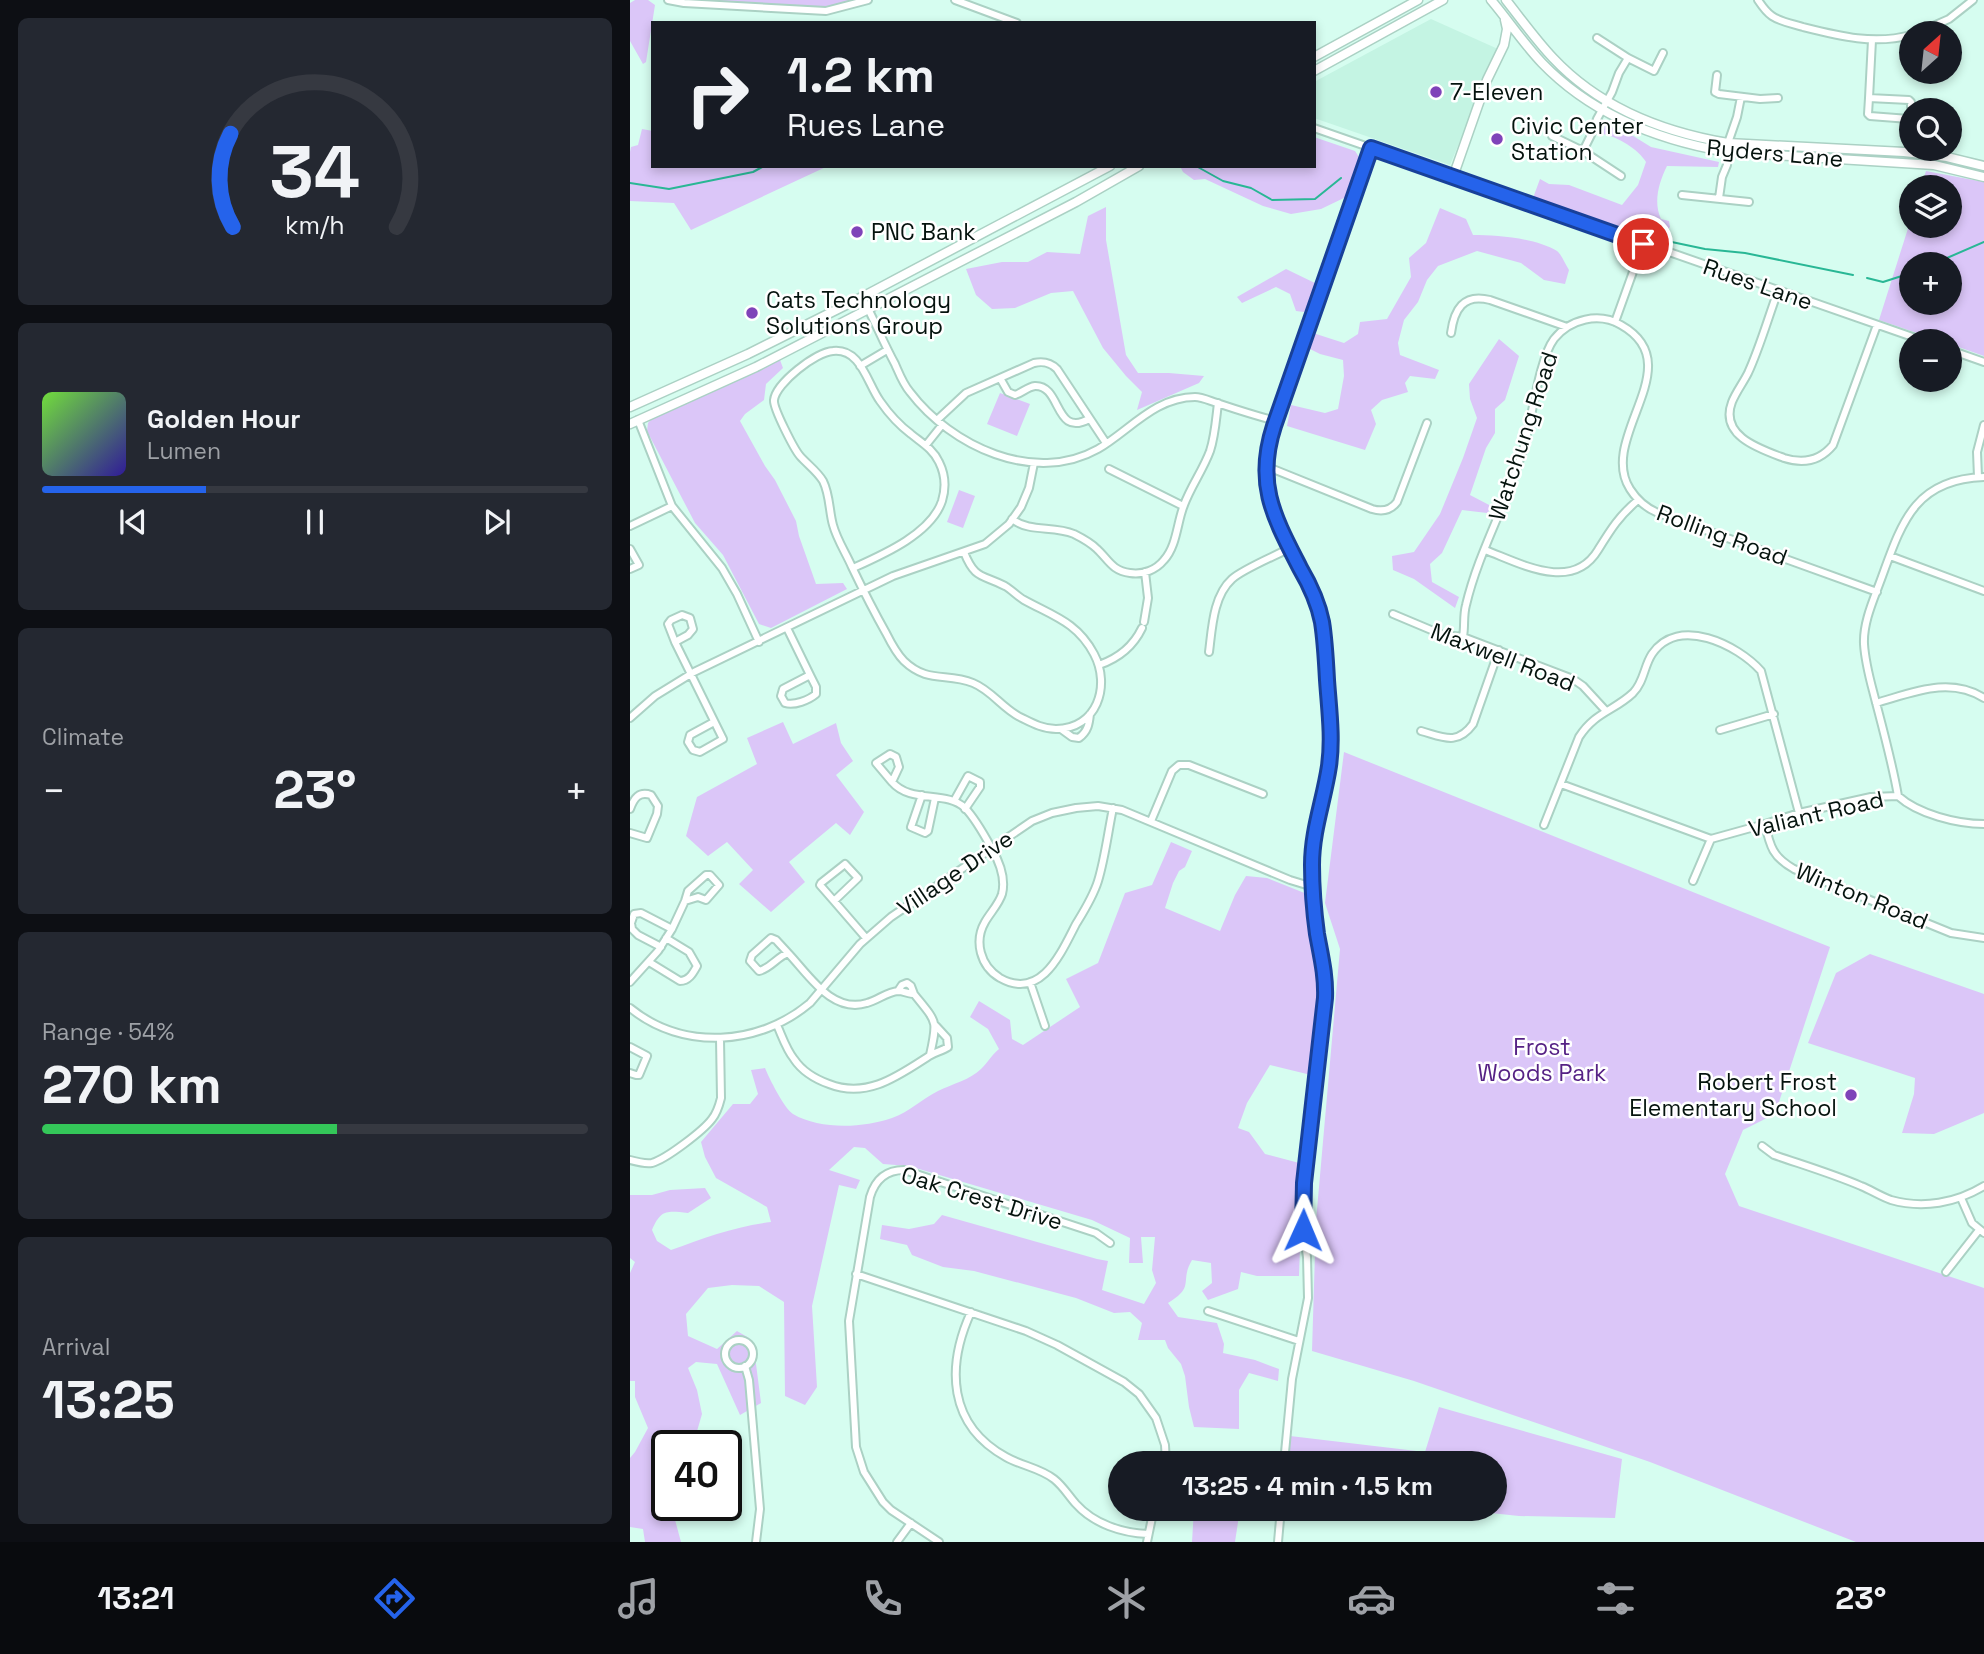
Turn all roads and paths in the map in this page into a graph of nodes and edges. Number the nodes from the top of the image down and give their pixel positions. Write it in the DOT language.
graph roads {
  1 [pos="667,0"];
  2 [pos="868,0"];
  3 [pos="955,0"];
  4 [pos="1418,0"];
  5 [pos="1443,0"];
  6 [pos="1491,0"];
  7 [pos="1506,0"];
  8 [pos="1758,0"];
  9 [pos="1973,0"];
  10 [pos="1503,14"];
  11 [pos="1012,21"];
  12 [pos="1944,21"];
  13 [pos="1899,37"];
  14 [pos="1597,38"];
  15 [pos="1872,40"];
  16 [pos="1663,53"];
  17 [pos="1316,56"];
  18 [pos="1628,58"];
  19 [pos="1316,70"];
  20 [pos="1717,75"];
  21 [pos="1741,97"];
  22 [pos="1778,98"];
  23 [pos="1869,98"];
  24 [pos="1899,100"];
  25 [pos="1607,102"];
  26 [pos="1602,110"];
  27 [pos="1899,118"];
  28 [pos="1316,129"];
  29 [pos="1552,136"];
  30 [pos="1371,148"];
  31 [pos="1728,148"];
  32 [pos="1583,151"];
  33 [pos="1984,166"];
  34 [pos="1106,168"];
  35 [pos="1136,168"];
  36 [pos="1620,176"];
  37 [pos="1453,177"];
  38 [pos="1984,177"];
  39 [pos="1682,195"];
  40 [pos="1719,198"];
  41 [pos="1749,202"];
  42 [pos="1643,244"];
  43 [pos="1777,291"];
  44 [pos="862,297"];
  45 [pos="869,309"];
  46 [pos="1615,322"];
  47 [pos="1877,325"];
  48 [pos="1567,327"];
  49 [pos="1899,332"];
  50 [pos="1451,333"];
  51 [pos="887,350"];
  52 [pos="1962,354"];
  53 [pos="1984,362"];
  54 [pos="860,366"];
  55 [pos="1000,378"];
  56 [pos="1217,403"];
  57 [pos="630,407"];
  58 [pos="1089,419"];
  59 [pos="1276,421"];
  60 [pos="634,422"];
  61 [pos="939,423"];
  62 [pos="1427,423"];
  63 [pos="1984,425"];
  64 [pos="1106,443"];
  65 [pos="926,445"];
  66 [pos="1034,463"];
  67 [pos="1268,467"];
  68 [pos="1109,469"];
  69 [pos="1981,477"];
  70 [pos="1638,500"];
  71 [pos="672,506"];
  72 [pos="1183,506"];
  73 [pos="1012,519"];
  74 [pos="630,526"];
  75 [pos="1290,548"];
  76 [pos="630,549"];
  77 [pos="1485,550"];
  78 [pos="964,552"];
  79 [pos="1889,556"];
  80 [pos="853,568"];
  81 [pos="630,569"];
  82 [pos="1145,572"];
  83 [pos="1984,591"];
  84 [pos="862,592"];
  85 [pos="1877,592"];
  86 [pos="1393,614"];
  87 [pos="787,628"];
  88 [pos="1464,637"];
  89 [pos="675,642"];
  90 [pos="759,642"];
  91 [pos="1499,650"];
  92 [pos="1209,652"];
  93 [pos="1099,665"];
  94 [pos="691,674"];
  95 [pos="810,675"];
  96 [pos="1984,698"];
  97 [pos="1876,703"];
  98 [pos="1606,711"];
  99 [pos="1090,714"];
  100 [pos="1774,715"];
  101 [pos="630,718"];
  102 [pos="714,722"];
  103 [pos="1061,729"];
  104 [pos="1720,730"];
  105 [pos="1421,731"];
  106 [pos="892,782"];
  107 [pos="1561,784"];
  108 [pos="1263,794"];
  109 [pos="922,795"];
  110 [pos="1898,796"];
  111 [pos="935,799"];
  112 [pos="954,801"];
  113 [pos="965,808"];
  114 [pos="1114,808"];
  115 [pos="630,809"];
  116 [pos="1799,813"];
  117 [pos="1151,821"];
  118 [pos="1765,824"];
  119 [pos="1984,824"];
  120 [pos="1544,825"];
  121 [pos="630,834"];
  122 [pos="1712,839"];
  123 [pos="992,848"];
  124 [pos="1693,881"];
  125 [pos="1313,887"];
  126 [pos="685,901"];
  127 [pos="834,901"];
  128 [pos="672,929"];
  129 [pos="666,938"];
  130 [pos="866,938"];
  131 [pos="1984,938"];
  132 [pos="661,947"];
  133 [pos="788,953"];
  134 [pos="649,962"];
  135 [pos="630,982"];
  136 [pos="1030,982"];
  137 [pos="822,990"];
  138 [pos="630,1008"];
  139 [pos="777,1025"];
  140 [pos="936,1026"];
  141 [pos="1045,1026"];
  142 [pos="720,1039"];
  143 [pos="630,1047"];
  144 [pos="930,1055"];
  145 [pos="630,1073"];
  146 [pos="1762,1146"];
  147 [pos="630,1160"];
  148 [pos="1984,1186"];
  149 [pos="1961,1198"];
  150 [pos="1981,1232"];
  151 [pos="1110,1242"];
  152 [pos="1946,1272"];
  153 [pos="856,1274"];
  154 [pos="1208,1311"];
  155 [pos="971,1312"];
  156 [pos="1299,1341"];
  157 [pos="745,1366"];
  158 [pos="1165,1451"];
  159 [pos="1285,1451"];
  160 [pos="1279,1521"];
  161 [pos="911,1523"];
  162 [pos="1148,1538"];
  163 [pos="755,1542"];
  164 [pos="897,1542"];
  165 [pos="939,1542"];
  166 [pos="1278,1542"];
  1 -- 2 [label="street"];
  3 -- 11 [label="street"];
  4 -- 17 [label="main road"];
  5 -- 19 [label="main road"];
  6 -- 10 [label="main road, Ryders Lane"];
  7 -- 25 [label="main road, Ryders Lane"];
  8 -- 15 [label="street"];
  9 -- 12 [label="street"];
  10 -- 26 [label="main road, Ryders Lane"];
  10 -- 37 [label="main road"];
  13 -- 15 [label="street"];
  14 -- 18 [label="street"];
  15 -- 23 [label="street"];
  16 -- 18 [label="street"];
  18 -- 25 [label="street"];
  20 -- 21 [label="street"];
  21 -- 22 [label="street"];
  21 -- 31 [label="street"];
  23 -- 24 [label="street"];
  23 -- 27 [label="street"];
  25 -- 26 [label="street"];
  25 -- 31 [label="main road, Ryders Lane"];
  26 -- 31 [label="main road, Ryders Lane"];
  26 -- 32 [label="street"];
  28 -- 30 [label="street, Rues Lane"];
  29 -- 32 [label="street"];
  30 -- 37 [label="street, Rues Lane"];
  30 -- 59 [label="street"];
  31 -- 33 [label="main road, Ryders Lane"];
  31 -- 38 [label="main road, Ryders Lane"];
  31 -- 40 [label="street"];
  32 -- 36 [label="street"];
  34 -- 44 [label="main road"];
  35 -- 45 [label="main road"];
  37 -- 42 [label="street, Rues Lane"];
  39 -- 40 [label="street"];
  40 -- 41 [label="street"];
  42 -- 43 [label="street, Rues Lane"];
  42 -- 46 [label="street"];
  43 -- 47 [label="street, Rues Lane"];
  43 -- 47 [label="street"];
  44 -- 45 [label="street"];
  44 -- 57 [label="main road"];
  45 -- 51 [label="street"];
  45 -- 60 [label="main road"];
  46 -- 48 [label="street, Watchung Road"];
  46 -- 70 [label="street, Rolling Road"];
  47 -- 49 [label="street, Rues Lane"];
  48 -- 50 [label="street"];
  48 -- 77 [label="street, Watchung Road"];
  51 -- 54 [label="street"];
  51 -- 61 [label="street"];
  52 -- 53 [label="street"];
  54 -- 65 [label="street"];
  54 -- 80 [label="street"];
  55 -- 58 [label="street"];
  55 -- 58 [label="street"];
  55 -- 61 [label="street"];
  56 -- 59 [label="street"];
  56 -- 64 [label="street"];
  56 -- 72 [label="street"];
  58 -- 64 [label="street"];
  59 -- 67 [label="street"];
  60 -- 71 [label="street"];
  61 -- 65 [label="street"];
  61 -- 66 [label="street"];
  62 -- 67 [label="street"];
  63 -- 69 [label="street"];
  64 -- 66 [label="street"];
  65 -- 80 [label="street"];
  66 -- 73 [label="street"];
  67 -- 75 [label="street"];
  68 -- 72 [label="street"];
  69 -- 79 [label="street"];
  70 -- 77 [label="street"];
  70 -- 85 [label="street, Rolling Road"];
  71 -- 74 [label="street"];
  71 -- 90 [label="street"];
  72 -- 82 [label="street"];
  73 -- 78 [label="street"];
  73 -- 82 [label="street"];
  75 -- 92 [label="street"];
  75 -- 125 [label="street"];
  76 -- 81 [label="street"];
  77 -- 88 [label="street, Watchung Road"];
  78 -- 84 [label="street"];
  78 -- 93 [label="street"];
  79 -- 83 [label="street"];
  79 -- 85 [label="street"];
  80 -- 84 [label="street"];
  82 -- 93 [label="street"];
  84 -- 87 [label="street"];
  84 -- 103 [label="street"];
  85 -- 97 [label="street"];
  86 -- 88 [label="street, Maxwell Road"];
  87 -- 90 [label="street"];
  87 -- 95 [label="street"];
  88 -- 91 [label="street, Maxwell Road"];
  89 -- 89 [label="street"];
  89 -- 94 [label="street"];
  90 -- 94 [label="street"];
  91 -- 98 [label="street, Maxwell Road"];
  91 -- 105 [label="street"];
  93 -- 99 [label="street"];
  94 -- 101 [label="street"];
  94 -- 102 [label="street"];
  95 -- 95 [label="street"];
  96 -- 97 [label="street"];
  97 -- 110 [label="street"];
  98 -- 100 [label="street"];
  98 -- 107 [label="street"];
  99 -- 103 [label="street"];
  99 -- 103 [label="street"];
  100 -- 104 [label="street"];
  100 -- 116 [label="street"];
  102 -- 102 [label="street"];
  106 -- 109 [label="street"];
  107 -- 120 [label="street"];
  107 -- 122 [label="street"];
  108 -- 117 [label="street"];
  109 -- 111 [label="street"];
  109 -- 111 [label="street"];
  110 -- 116 [label="street, Valiant Road"];
  110 -- 119 [label="street, Valiant Road"];
  111 -- 112 [label="street"];
  112 -- 113 [label="street"];
  112 -- 113 [label="street"];
  113 -- 123 [label="street"];
  114 -- 117 [label="street, Village Drive"];
  114 -- 123 [label="street, Village Drive"];
  114 -- 136 [label="street"];
  115 -- 121 [label="street"];
  116 -- 118 [label="street, Valiant Road"];
  117 -- 125 [label="street, Village Drive"];
  118 -- 122 [label="street, Valiant Road"];
  118 -- 131 [label="street, Winton Road"];
  122 -- 124 [label="street"];
  123 -- 130 [label="street, Village Drive"];
  123 -- 136 [label="street"];
  125 -- 156 [label="street"];
  126 -- 126 [label="street"];
  126 -- 128 [label="street"];
  127 -- 127 [label="street"];
  127 -- 130 [label="street"];
  128 -- 129 [label="street"];
  128 -- 132 [label="street"];
  129 -- 132 [label="street"];
  129 -- 134 [label="street"];
  130 -- 137 [label="street, Village Drive"];
  132 -- 134 [label="street"];
  133 -- 133 [label="street"];
  133 -- 137 [label="street"];
  134 -- 135 [label="street"];
  136 -- 141 [label="street"];
  137 -- 139 [label="street, Village Drive"];
  137 -- 140 [label="street"];
  138 -- 142 [label="street, Village Drive"];
  139 -- 142 [label="street, Village Drive"];
  139 -- 144 [label="street"];
  140 -- 144 [label="street"];
  140 -- 144 [label="street"];
  142 -- 147 [label="street"];
  143 -- 145 [label="street"];
  146 -- 149 [label="street"];
  148 -- 149 [label="street"];
  149 -- 150 [label="street"];
  150 -- 152 [label="street"];
  151 -- 153 [label="street, Oak Crest Drive"];
  153 -- 155 [label="street"];
  153 -- 161 [label="street, Oak Crest Drive"];
  154 -- 156 [label="street"];
  155 -- 158 [label="street"];
  155 -- 162 [label="street"];
  156 -- 159 [label="street"];
  157 -- 157 [label="street"];
  157 -- 163 [label="street"];
  160 -- 166 [label="street"];
  161 -- 164 [label="street"];
  161 -- 165 [label="street, Oak Crest Drive"];
}
